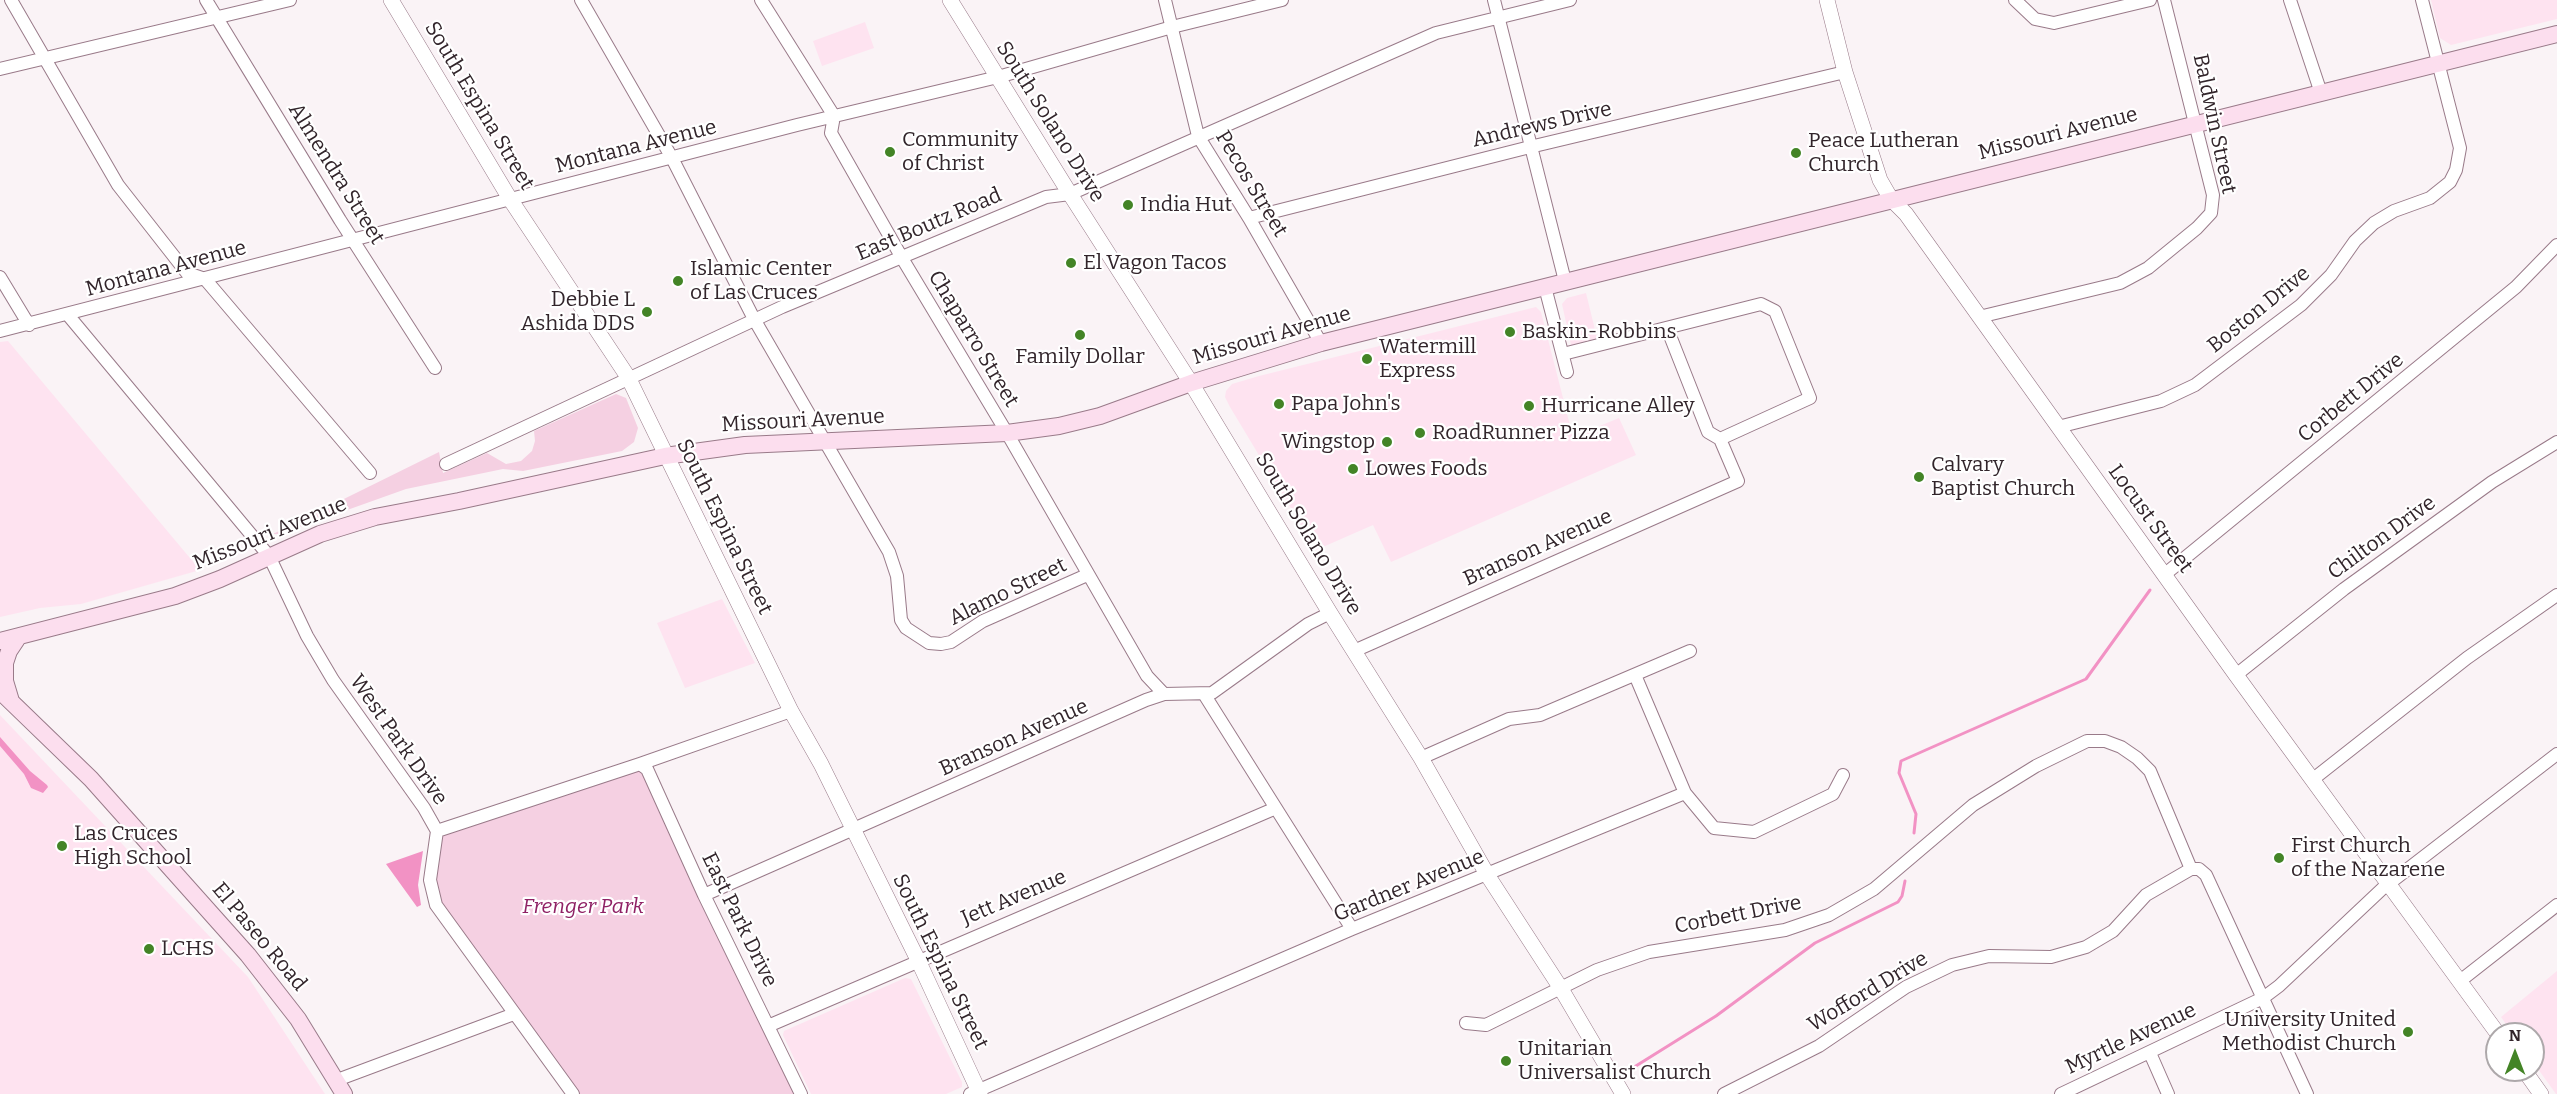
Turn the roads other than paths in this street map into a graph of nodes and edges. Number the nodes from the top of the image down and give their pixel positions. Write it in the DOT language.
graph roads {
  1 [pos="11,0"];
  2 [pos="206,0"];
  3 [pos="290,0"];
  4 [pos="391,0"];
  5 [pos="581,0"];
  6 [pos="761,0"];
  7 [pos="950,0"];
  8 [pos="1165,0"];
  9 [pos="1282,0"];
  10 [pos="1494,0"];
  11 [pos="1570,0"];
  12 [pos="1827,0"];
  13 [pos="2015,0"];
  14 [pos="2150,0"];
  15 [pos="2164,0"];
  16 [pos="2290,0"];
  17 [pos="2422,0"];
  18 [pos="1499,17"];
  19 [pos="218,18"];
  20 [pos="1172,27"];
  21 [pos="2557,34"];
  22 [pos="46,58"];
  23 [pos="2438,63"];
  24 [pos="0,69"];
  25 [pos="1845,72"];
  26 [pos="998,77"];
  27 [pos="2321,93"];
  28 [pos="834,116"];
  29 [pos="2196,123"];
  30 [pos="1198,136"];
  31 [pos="1530,147"];
  32 [pos="672,158"];
  33 [pos="1070,194"];
  34 [pos="510,199"];
  35 [pos="1892,199"];
  36 [pos="1250,218"];
  37 [pos="353,240"];
  38 [pos="2557,245"];
  39 [pos="902,258"];
  40 [pos="0,277"];
  41 [pos="205,279"];
  42 [pos="1565,281"];
  43 [pos="1545,287"];
  44 [pos="68,315"];
  45 [pos="1979,317"];
  46 [pos="754,319"];
  47 [pos="29,325"];
  48 [pos="1667,328"];
  49 [pos="0,331"];
  50 [pos="1321,344"];
  51 [pos="1563,354"];
  52 [pos="435,368"];
  53 [pos="1567,372"];
  54 [pos="628,377"];
  55 [pos="1191,383"];
  56 [pos="2058,427"];
  57 [pos="1007,433"];
  58 [pos="1720,439"];
  59 [pos="825,441"];
  60 [pos="2557,441"];
  61 [pos="665,456"];
  62 [pos="446,464"];
  63 [pos="370,473"];
  64 [pos="269,556"];
  65 [pos="1087,575"];
  66 [pos="2164,575"];
  67 [pos="2557,595"];
  68 [pos="1330,613"];
  69 [pos="19,636"];
  70 [pos="0,642"];
  71 [pos="1354,651"];
  72 [pos="1690,651"];
  73 [pos="1635,675"];
  74 [pos="2236,675"];
  75 [pos="1164,694"];
  76 [pos="1204,694"];
  77 [pos="6,696"];
  78 [pos="791,711"];
  79 [pos="2557,754"];
  80 [pos="1421,758"];
  81 [pos="640,764"];
  82 [pos="1843,775"];
  83 [pos="2312,780"];
  84 [pos="1685,794"];
  85 [pos="1276,808"];
  86 [pos="853,830"];
  87 [pos="437,831"];
  88 [pos="2192,869"];
  89 [pos="1488,876"];
  90 [pos="2388,884"];
  91 [pos="704,895"];
  92 [pos="2557,905"];
  93 [pos="1352,929"];
  94 [pos="918,960"];
  95 [pos="2460,981"];
  96 [pos="1560,987"];
  97 [pos="2263,998"];
  98 [pos="514,1014"];
  99 [pos="2489,1022"];
  100 [pos="1466,1023"];
  101 [pos="768,1026"];
  102 [pos="2150,1053"];
  103 [pos="341,1087"];
  104 [pos="976,1093"];
  105 [pos="573,1094"];
  106 [pos="801,1094"];
  107 [pos="1623,1094"];
  108 [pos="1724,1094"];
  109 [pos="2061,1094"];
  110 [pos="2168,1094"];
  111 [pos="2307,1094"];
  1 -- 22 [label="street"];
  2 -- 19 [label="street, Almendra Street"];
  3 -- 19 [label="street"];
  4 -- 34 [label="street, South Espina Street"];
  5 -- 32 [label="street, Alamo Street"];
  6 -- 28 [label="street, Chaparro Street"];
  7 -- 26 [label="street, South Solano Drive"];
  8 -- 20 [label="street, Pecos Street"];
  9 -- 20 [label="street, Montana Avenue"];
  10 -- 18 [label="street"];
  11 -- 18 [label="street, East Boutz Road"];
  12 -- 25 [label="street, Locust Street"];
  13 -- 14 [label="street"];
  15 -- 29 [label="street, Baldwin Street"];
  16 -- 27 [label="street"];
  17 -- 23 [label="street, Boston Drive"];
  18 -- 30 [label="street, East Boutz Road"];
  18 -- 31 [label="street"];
  19 -- 22 [label="street"];
  19 -- 37 [label="street, Almendra Street"];
  20 -- 26 [label="street, Montana Avenue"];
  20 -- 30 [label="street, Pecos Street"];
  21 -- 23 [label="main road, Missouri Avenue"];
  22 -- 24 [label="street"];
  22 -- 41 [label="street"];
  23 -- 27 [label="main road, Missouri Avenue"];
  23 -- 56 [label="street, Boston Drive"];
  25 -- 31 [label="street, Andrews Drive"];
  25 -- 35 [label="street, Locust Street"];
  26 -- 28 [label="street, Montana Avenue"];
  26 -- 33 [label="street, South Solano Drive"];
  27 -- 29 [label="main road, Missouri Avenue"];
  28 -- 32 [label="street, Montana Avenue"];
  28 -- 39 [label="street, Chaparro Street"];
  29 -- 35 [label="main road, Missouri Avenue"];
  29 -- 45 [label="street, Baldwin Street"];
  30 -- 33 [label="street, East Boutz Road"];
  30 -- 36 [label="street, Pecos Street"];
  31 -- 36 [label="street, Andrews Drive"];
  31 -- 42 [label="street"];
  32 -- 34 [label="street, Montana Avenue"];
  32 -- 46 [label="street, Alamo Street"];
  33 -- 39 [label="street, East Boutz Road"];
  33 -- 55 [label="street, South Solano Drive"];
  34 -- 37 [label="street, Montana Avenue"];
  34 -- 54 [label="street, South Espina Street"];
  35 -- 42 [label="main road, Missouri Avenue"];
  35 -- 45 [label="street, Locust Street"];
  36 -- 50 [label="street, Pecos Street"];
  37 -- 41 [label="street, Montana Avenue"];
  37 -- 52 [label="street, Almendra Street"];
  38 -- 66 [label="street, Corbett Drive"];
  39 -- 46 [label="street, East Boutz Road"];
  39 -- 57 [label="street, Chaparro Street"];
  40 -- 47 [label="street"];
  41 -- 44 [label="street, Montana Avenue"];
  41 -- 63 [label="street"];
  42 -- 43 [label="main road, Missouri Avenue"];
  43 -- 50 [label="main road, Missouri Avenue"];
  43 -- 51 [label="street"];
  44 -- 47 [label="street, Montana Avenue"];
  44 -- 64 [label="street, West Park Drive"];
  45 -- 56 [label="street, Locust Street"];
  46 -- 54 [label="street, East Boutz Road"];
  46 -- 59 [label="street, Alamo Street"];
  47 -- 49 [label="street, Montana Avenue"];
  48 -- 51 [label="street"];
  48 -- 58 [label="street"];
  48 -- 58 [label="street"];
  50 -- 55 [label="main road, Missouri Avenue"];
  51 -- 53 [label="street"];
  54 -- 61 [label="street, South Espina Street"];
  54 -- 62 [label="street, East Boutz Road"];
  55 -- 57 [label="main road, Missouri Avenue"];
  55 -- 68 [label="street, South Solano Drive"];
  56 -- 66 [label="street, Locust Street"];
  57 -- 59 [label="main road, Missouri Avenue"];
  57 -- 65 [label="street, Chaparro Street"];
  58 -- 71 [label="street, Branson Avenue"];
  59 -- 61 [label="main road, Missouri Avenue"];
  59 -- 65 [label="street, Alamo Street"];
  60 -- 74 [label="street, Chilton Drive"];
  61 -- 64 [label="main road, Missouri Avenue"];
  61 -- 78 [label="street, South Espina Street"];
  64 -- 69 [label="main road, Missouri Avenue"];
  64 -- 87 [label="street, West Park Drive"];
  65 -- 75 [label="street, Chaparro Street"];
  66 -- 74 [label="street, Locust Street"];
  67 -- 83 [label="street"];
  68 -- 71 [label="street, South Solano Drive"];
  68 -- 76 [label="street, Branson Avenue"];
  69 -- 70 [label="main road, Missouri Avenue"];
  69 -- 77 [label="main road"];
  71 -- 80 [label="street, South Solano Drive"];
  72 -- 73 [label="street"];
  73 -- 80 [label="street"];
  73 -- 84 [label="street"];
  74 -- 83 [label="street, Locust Street"];
  75 -- 76 [label="street, Branson Avenue"];
  75 -- 86 [label="street, Branson Avenue"];
  76 -- 85 [label="street"];
  77 -- 103 [label="main road, El Paseo Road"];
  78 -- 81 [label="street"];
  78 -- 86 [label="street, South Espina Street"];
  79 -- 90 [label="street, Myrtle Avenue"];
  80 -- 89 [label="street, South Solano Drive"];
  81 -- 87 [label="street"];
  81 -- 91 [label="street, East Park Drive"];
  82 -- 84 [label="street"];
  83 -- 90 [label="street, Locust Street"];
  84 -- 89 [label="street, Gardner Avenue"];
  85 -- 93 [label="street"];
  85 -- 94 [label="street, Jett Avenue"];
  86 -- 91 [label="street, Branson Avenue"];
  86 -- 94 [label="street, South Espina Street"];
  87 -- 98 [label="street, West Park Drive"];
  88 -- 96 [label="street, Corbett Drive"];
  88 -- 97 [label="street"];
  88 -- 108 [label="street, Wofford Drive"];
  89 -- 93 [label="street, Gardner Avenue"];
  89 -- 96 [label="street, South Solano Drive"];
  90 -- 95 [label="street, Locust Street"];
  90 -- 97 [label="street, Myrtle Avenue"];
  91 -- 101 [label="street, East Park Drive"];
  92 -- 95 [label="street"];
  93 -- 104 [label="street, Gardner Avenue"];
  94 -- 101 [label="street, Jett Avenue"];
  94 -- 104 [label="street, South Espina Street"];
  95 -- 99 [label="street, Locust Street"];
  96 -- 100 [label="street, Corbett Drive"];
  96 -- 107 [label="street, South Solano Drive"];
  97 -- 102 [label="street, Myrtle Avenue"];
  97 -- 111 [label="street"];
  98 -- 103 [label="street"];
  98 -- 105 [label="street, West Park Drive"];
  101 -- 106 [label="street, East Park Drive"];
  102 -- 109 [label="street, Myrtle Avenue"];
  102 -- 110 [label="street"];
}
